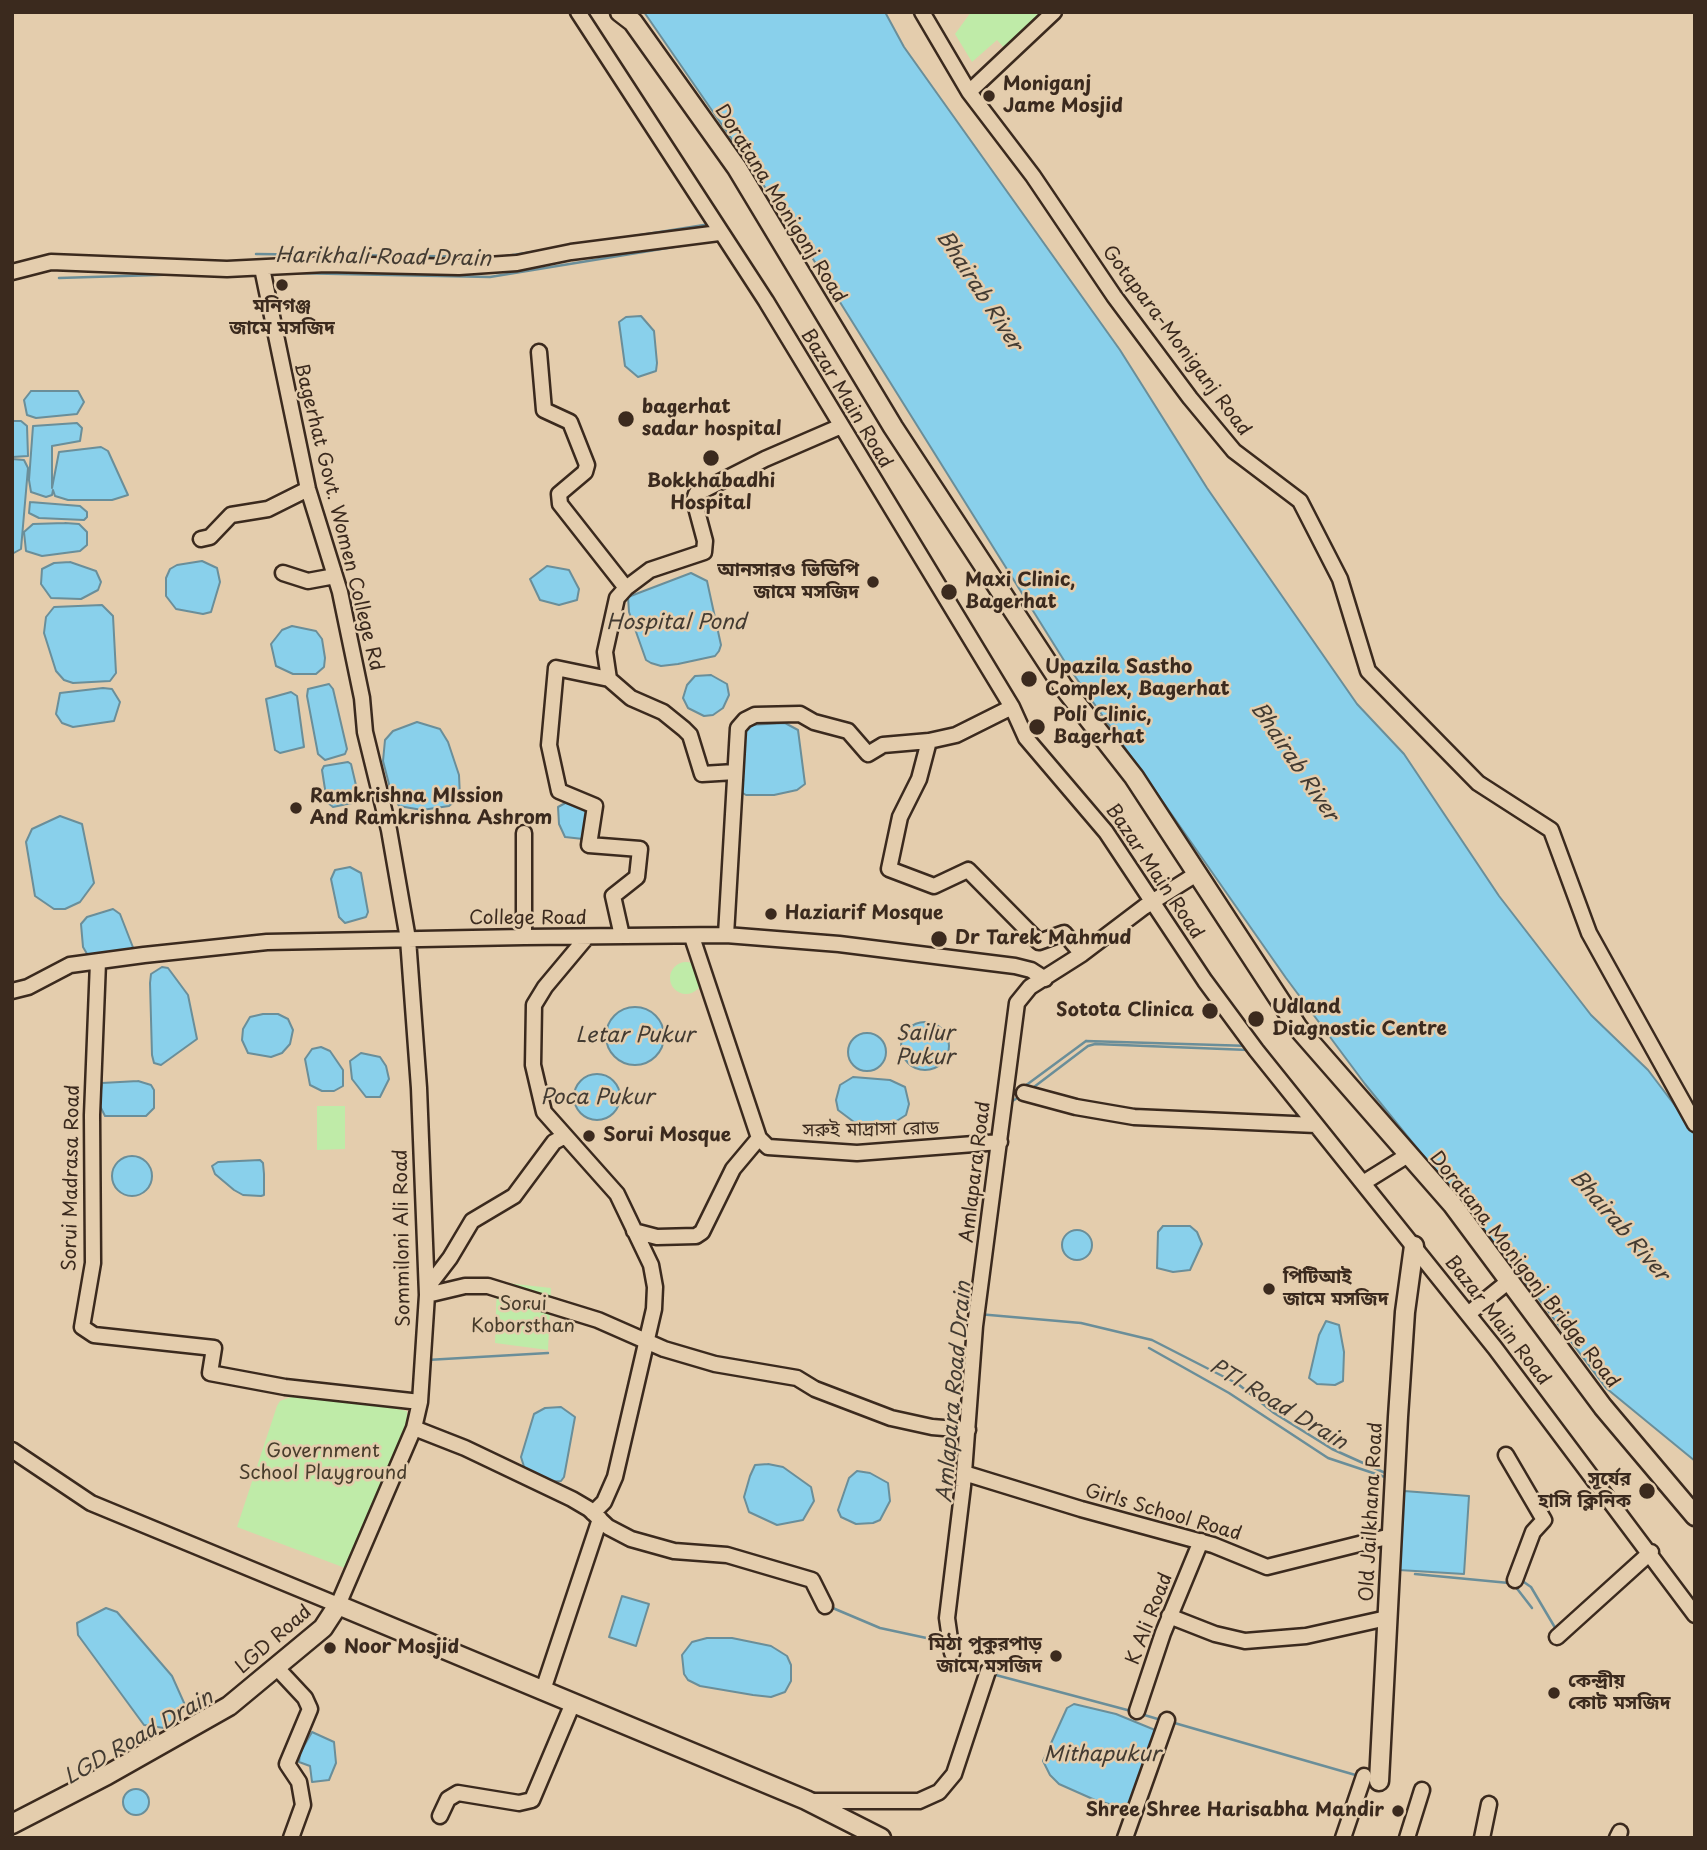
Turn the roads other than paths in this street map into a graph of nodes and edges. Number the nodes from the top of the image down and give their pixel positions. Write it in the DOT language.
graph roads {
  1 [pos="578,12"];
  2 [pos="620,12"];
  3 [pos="922,12"];
  4 [pos="1054,12"];
  5 [pos="969,92"];
  6 [pos="719,233"];
  7 [pos="262,268"];
  8 [pos="12,272"];
  9 [pos="539,352"];
  10 [pos="839,427"];
  11 [pos="893,428"];
  12 [pos="308,489"];
  13 [pos="201,539"];
  14 [pos="283,573"];
  15 [pos="335,576"];
  16 [pos="626,588"];
  17 [pos="609,679"];
  18 [pos="1013,707"];
  19 [pos="929,741"];
  20 [pos="735,772"];
  21 [pos="524,833"];
  22 [pos="1198,873"];
  23 [pos="1151,902"];
  24 [pos="726,935"];
  25 [pos="622,936"];
  26 [pos="524,937"];
  27 [pos="692,937"];
  28 [pos="586,938"];
  29 [pos="408,939"];
  30 [pos="1082,954"];
  31 [pos="98,962"];
  32 [pos="1045,979"];
  33 [pos="12,991"];
  34 [pos="1024,1093"];
  35 [pos="1316,1125"];
  36 [pos="1695,1125"];
  37 [pos="565,1136"];
  38 [pos="759,1138"];
  39 [pos="1000,1142"];
  40 [pos="1408,1155"];
  41 [pos="1363,1183"];
  42 [pos="634,1231"];
  43 [pos="1414,1246"];
  44 [pos="1509,1280"];
  45 [pos="427,1292"];
  46 [pos="1468,1314"];
  47 [pos="646,1342"];
  48 [pos="420,1402"];
  49 [pos="414,1429"];
  50 [pos="968,1430"];
  51 [pos="12,1450"];
  52 [pos="1506,1455"];
  53 [pos="964,1473"];
  54 [pos="596,1516"];
  55 [pos="1695,1517"];
  56 [pos="1391,1536"];
  57 [pos="1201,1541"];
  58 [pos="1651,1552"];
  59 [pos="1515,1580"];
  60 [pos="338,1605"];
  61 [pos="825,1606"];
  62 [pos="1695,1615"];
  63 [pos="1170,1616"];
  64 [pos="1387,1618"];
  65 [pos="1557,1637"];
  66 [pos="952,1653"];
  67 [pos="276,1668"];
  68 [pos="988,1671"];
  69 [pos="543,1690"];
  70 [pos="573,1703"];
  71 [pos="1137,1711"];
  72 [pos="1167,1720"];
  73 [pos="1371,1778"];
  74 [pos="1422,1790"];
  75 [pos="806,1800"];
  76 [pos="1489,1804"];
  77 [pos="440,1815"];
  78 [pos="12,1824"];
  79 [pos="291,1838"];
  80 [pos="881,1838"];
  81 [pos="1125,1838"];
  82 [pos="1343,1838"];
  83 [pos="1407,1838"];
  84 [pos="1482,1838"];
  1 -- 6 [label="street, Bazar Main Road"];
  2 -- 11 [label="main road, Doratana Monigonj Road"];
  3 -- 5 [label="street, Gotapara-Moniganj Road"];
  4 -- 5 [label="street"];
  5 -- 36 [label="street, Gotapara-Moniganj Road"];
  6 -- 7 [label="street"];
  6 -- 10 [label="street, Bazar Main Road"];
  7 -- 8 [label="street"];
  7 -- 12 [label="street, Bagerhat Govt. Women College Rd"];
  9 -- 16 [label="street"];
  10 -- 16 [label="street"];
  10 -- 18 [label="street, Bazar Main Road"];
  11 -- 22 [label="main road, Doratana Monigonj Bridge Road"];
  12 -- 13 [label="street"];
  12 -- 15 [label="street, Bagerhat Govt. Women College Rd"];
  14 -- 15 [label="street"];
  15 -- 29 [label="street, Bagerhat Govt. Women College Rd"];
  16 -- 17 [label="street"];
  17 -- 20 [label="street"];
  17 -- 25 [label="street"];
  18 -- 19 [label="street"];
  18 -- 23 [label="street, Bazar Main Road"];
  19 -- 20 [label="street"];
  19 -- 30 [label="street"];
  20 -- 24 [label="street"];
  21 -- 26 [label="street"];
  22 -- 23 [label="street, Amlapara Road"];
  22 -- 40 [label="main road, Doratana Monigonj Bridge Road"];
  23 -- 30 [label="street, Amlapara Road"];
  23 -- 35 [label="street, Bazar Main Road"];
  24 -- 27 [label="street, College Road"];
  24 -- 32 [label="street, College Road"];
  25 -- 27 [label="street, College Road"];
  25 -- 28 [label="street, College Road"];
  26 -- 28 [label="street, College Road"];
  26 -- 29 [label="street, College Road"];
  27 -- 38 [label="street"];
  28 -- 37 [label="street"];
  29 -- 31 [label="street, College Road"];
  29 -- 45 [label="street, Sommiloni Ali Road"];
  30 -- 32 [label="street, Amlapara Road"];
  31 -- 33 [label="street, College Road"];
  31 -- 48 [label="street, Sorui Madrasa Road"];
  32 -- 39 [label="street, Amlapara Road"];
  34 -- 35 [label="street"];
  35 -- 41 [label="street, Bazar Main Road"];
  37 -- 42 [label="street"];
  37 -- 45 [label="street"];
  38 -- 39 [label="street, সরুই মাদ্রাসা রোড"];
  38 -- 42 [label="street"];
  39 -- 50 [label="street, Amlapara Road"];
  40 -- 41 [label="street"];
  40 -- 44 [label="main road, Doratana Monigonj Bridge Road"];
  41 -- 43 [label="street, Bazar Main Road"];
  42 -- 47 [label="street"];
  43 -- 46 [label="street, Bazar Main Road"];
  43 -- 56 [label="main road, Old Jailkhana Road"];
  44 -- 46 [label="street"];
  44 -- 55 [label="main road, Doratana Monigonj Bridge Road"];
  45 -- 47 [label="street"];
  45 -- 48 [label="street, Sommiloni Ali Road"];
  46 -- 58 [label="street, Bazar Main Road"];
  47 -- 50 [label="street"];
  47 -- 54 [label="street"];
  48 -- 49 [label="street, Sommiloni Ali Road"];
  49 -- 54 [label="street"];
  49 -- 60 [label="street, Sommiloni Ali Road"];
  50 -- 53 [label="street, Amlapara Road"];
  51 -- 60 [label="street"];
  52 -- 59 [label="street"];
  53 -- 57 [label="street, Girls School Road"];
  53 -- 66 [label="street, Amlapara Road"];
  54 -- 61 [label="street"];
  54 -- 69 [label="street"];
  56 -- 57 [label="street, Girls School Road"];
  56 -- 64 [label="main road, Old Jailkhana Road"];
  57 -- 63 [label="street, K Ali Road"];
  58 -- 62 [label="street, Bazar Main Road"];
  58 -- 65 [label="street"];
  60 -- 67 [label="main road, LGD Road"];
  60 -- 69 [label="main road"];
  63 -- 64 [label="street"];
  63 -- 71 [label="street, K Ali Road"];
  64 -- 73 [label="main road, Old Jailkhana Road"];
  67 -- 78 [label="main road, LGD Road"];
  67 -- 79 [label="street"];
  68 -- 75 [label="street"];
  69 -- 70 [label="main road"];
  70 -- 75 [label="main road"];
  70 -- 77 [label="street"];
  72 -- 81 [label="street"];
  73 -- 82 [label="street"];
  74 -- 83 [label="street"];
  75 -- 80 [label="main road"];
  76 -- 84 [label="street"];
}
